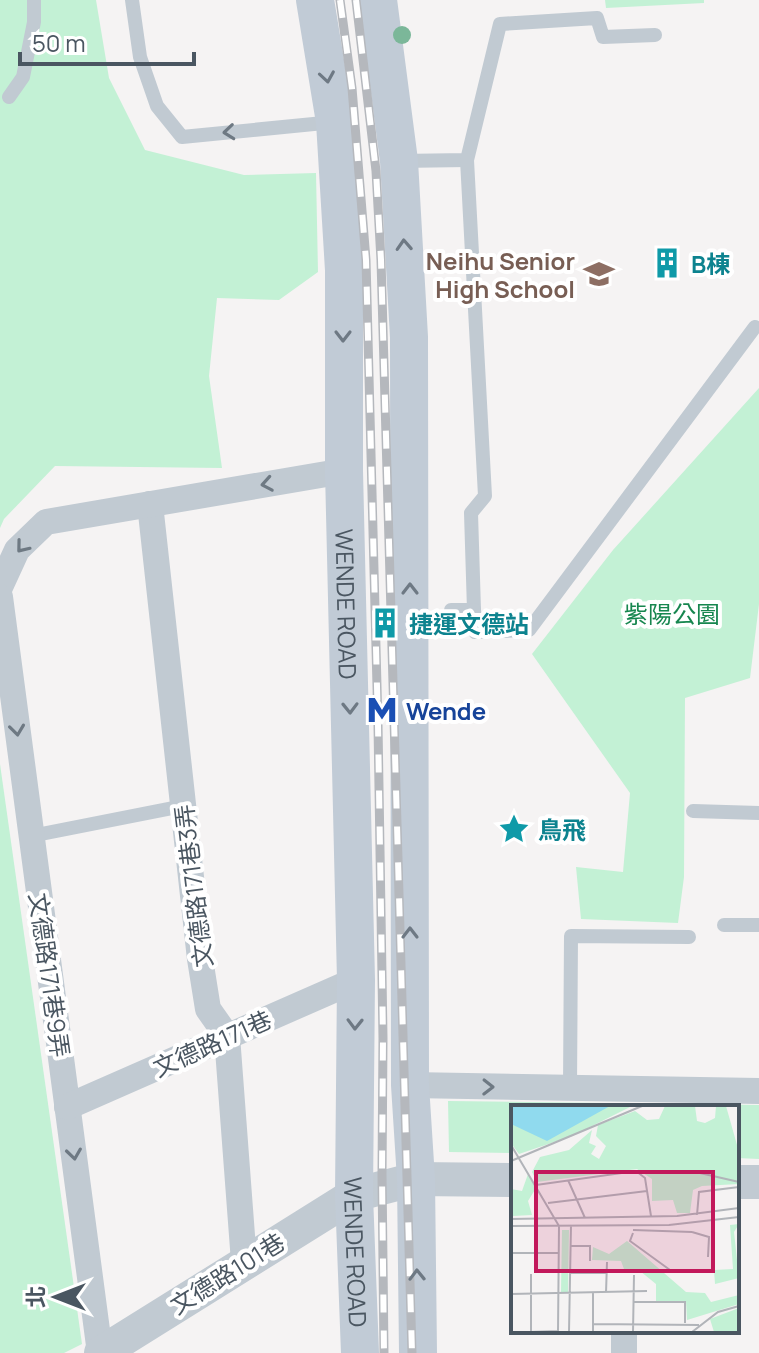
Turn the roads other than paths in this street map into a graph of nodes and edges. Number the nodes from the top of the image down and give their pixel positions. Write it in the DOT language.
graph roads {
  1 [pos="34,0"];
  2 [pos="132,0"];
  3 [pos="315,0"];
  4 [pos="378,0"];
  5 [pos="655,35"];
  6 [pos="9,97"];
  7 [pos="335,122"];
  8 [pos="467,160"];
  9 [pos="399,161"];
  10 [pos="755,327"];
  11 [pos="344,471"];
  12 [pos="150,504"];
  13 [pos="0,587"];
  14 [pos="0,597"];
  15 [pos="451,610"];
  16 [pos="474,610"];
  17 [pos="183,806"];
  18 [pos="693,811"];
  19 [pos="759,813"];
  20 [pos="31,836"];
  21 [pos="724,925"];
  22 [pos="759,925"];
  23 [pos="689,937"];
  24 [pos="356,980"];
  25 [pos="227,1036"];
  26 [pos="410,1085"];
  27 [pos="570,1088"];
  28 [pos="759,1091"];
  29 [pos="67,1107"];
  30 [pos="416,1179"];
  31 [pos="511,1180"];
  32 [pos="354,1195"];
  33 [pos="244,1262"];
  34 [pos="101,1353"];
  35 [pos="360,1353"];
  36 [pos="418,1353"];
  1 -- 6 [label="lane"];
  7 -- 2 [label="lane, one-way"];
  3 -- 7 [label="main road, WENDE ROAD, one-way"];
  4 -- 9 [label="main road"];
  5 -- 8 [label="lane"];
  7 -- 11 [label="main road, WENDE ROAD, one-way"];
  8 -- 9 [label="lane"];
  8 -- 16 [label="lane"];
  26 -- 9 [label="main road, one-way"];
  10 -- 16 [label="lane"];
  11 -- 12 [label="street, one-way"];
  11 -- 24 [label="main road, WENDE ROAD, one-way"];
  12 -- 13 [label="street, one-way"];
  12 -- 17 [label="street, 文德路171巷3弄"];
  14 -- 20 [label="street, 文德路171巷9弄, one-way"];
  15 -- 16 [label="lane"];
  17 -- 20 [label="lane"];
  17 -- 25 [label="street, 文德路171巷3弄"];
  18 -- 19 [label="lane"];
  20 -- 29 [label="street, 文德路171巷9弄"];
  21 -- 22 [label="lane"];
  23 -- 27 [label="lane"];
  24 -- 25 [label="street, 文德路171巷"];
  24 -- 32 [label="main road, WENDE ROAD, one-way"];
  25 -- 29 [label="street, 文德路171巷"];
  25 -- 33 [label="street, 文德路171巷3弄"];
  26 -- 27 [label="street, one-way"];
  26 -- 30 [label="main road"];
  27 -- 28 [label="street"];
  29 -- 34 [label="street, 文德路171巷9弄, one-way"];
  30 -- 31 [label="street, 文德路101巷"];
  30 -- 32 [label="street, 文德路101巷"];
  36 -- 30 [label="main road, one-way"];
  32 -- 33 [label="street, 文德路101巷"];
  32 -- 35 [label="main road, WENDE ROAD"];
  33 -- 34 [label="street, 文德路101巷"];
}
